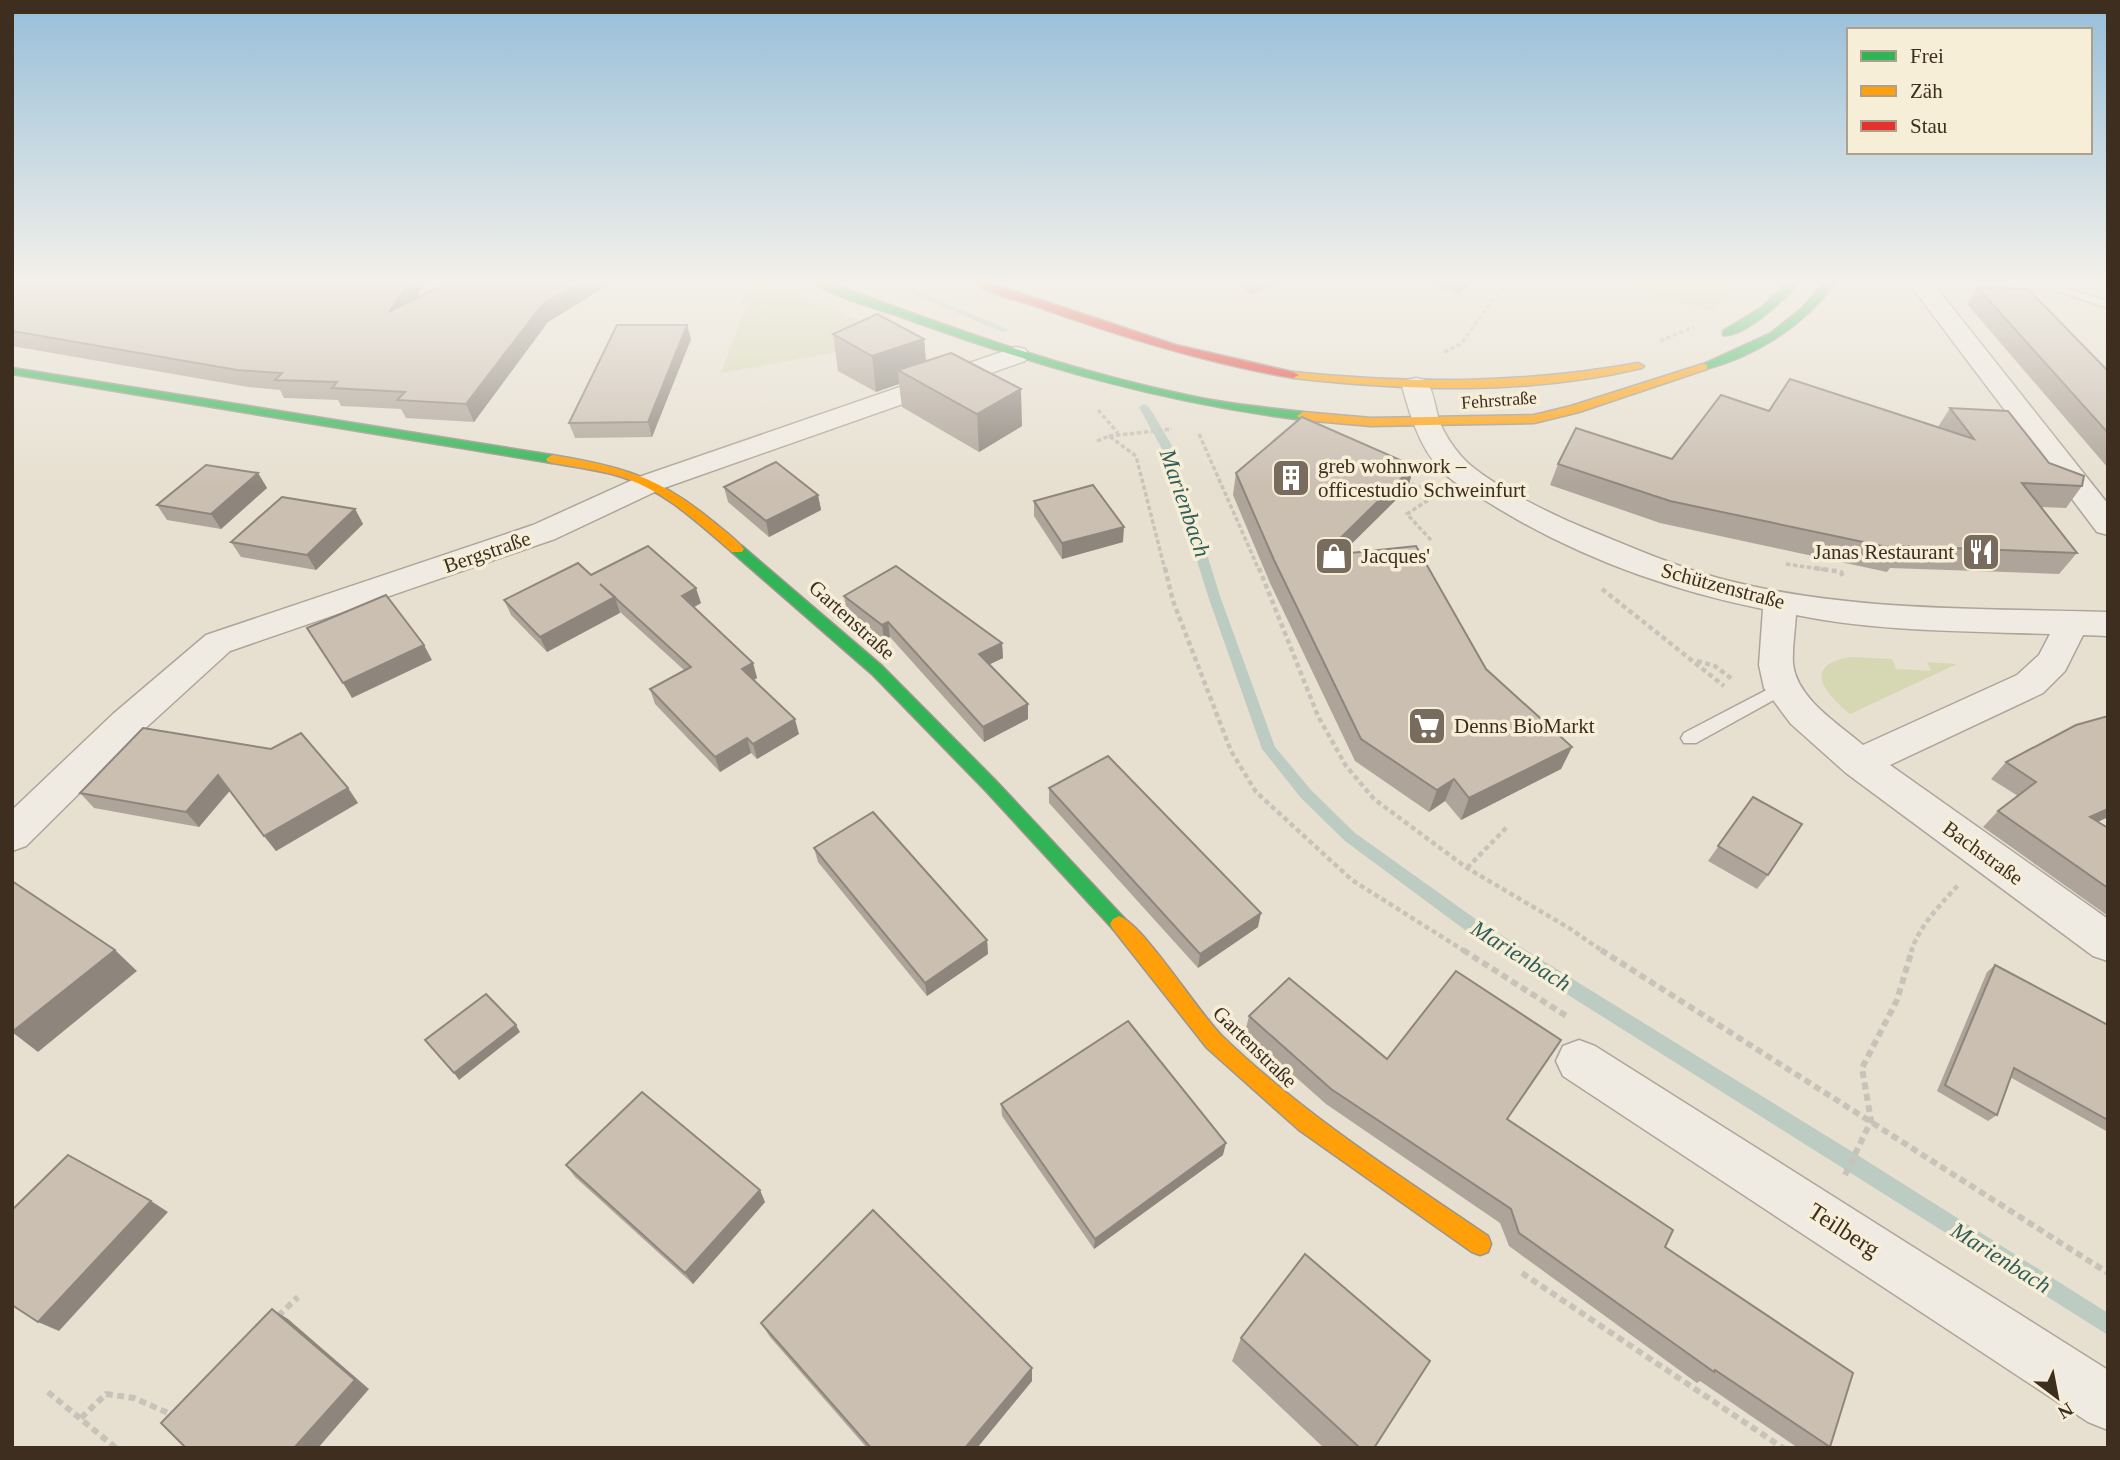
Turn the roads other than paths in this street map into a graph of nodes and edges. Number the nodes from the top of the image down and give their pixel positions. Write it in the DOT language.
graph roads {
  1 [pos="1020,350"];
  2 [pos="1032,350"];
  3 [pos="1175,350"];
  4 [pos="1749,350"];
  5 [pos="1973,350"];
  6 [pos="1649,363"];
  7 [pos="12,371"];
  8 [pos="1416,386"];
  9 [pos="1426,424"];
  10 [pos="650,483"];
  11 [pos="2108,525"];
  12 [pos="1780,602"];
  13 [pos="2108,624"];
  14 [pos="2071,625"];
  15 [pos="1771,694"];
  16 [pos="1690,738"];
  17 [pos="1859,763"];
  18 [pos="12,835"];
  19 [pos="2108,943"];
  20 [pos="1579,1061"];
  21 [pos="1480,1244"];
  22 [pos="2108,1402"];
  1 -- 10 [label="street, Bergstraße"];
  2 -- 9 [label="main road, Fehrstraße"];
  3 -- 8 [label="main road, Fehrstraße"];
  4 -- 9 [label="main road, Fehrstraße"];
  5 -- 11 [label="street"];
  6 -- 8 [label="main road, Fehrstraße"];
  7 -- 10 [label="main road, Gartenstraße"];
  8 -- 9 [label="street, Schützenstraße"];
  9 -- 12 [label="street, Schützenstraße"];
  10 -- 18 [label="street, Bergstraße"];
  10 -- 21 [label="main road, Gartenstraße"];
  12 -- 14 [label="street, Schützenstraße"];
  12 -- 15 [label="street"];
  13 -- 14 [label="street, Schützenstraße"];
  14 -- 17 [label="street"];
  15 -- 16 [label="lane"];
  15 -- 17 [label="street, Bachstraße"];
  17 -- 19 [label="street, Bachstraße"];
  20 -- 22 [label="street, Teilberg"];
}
